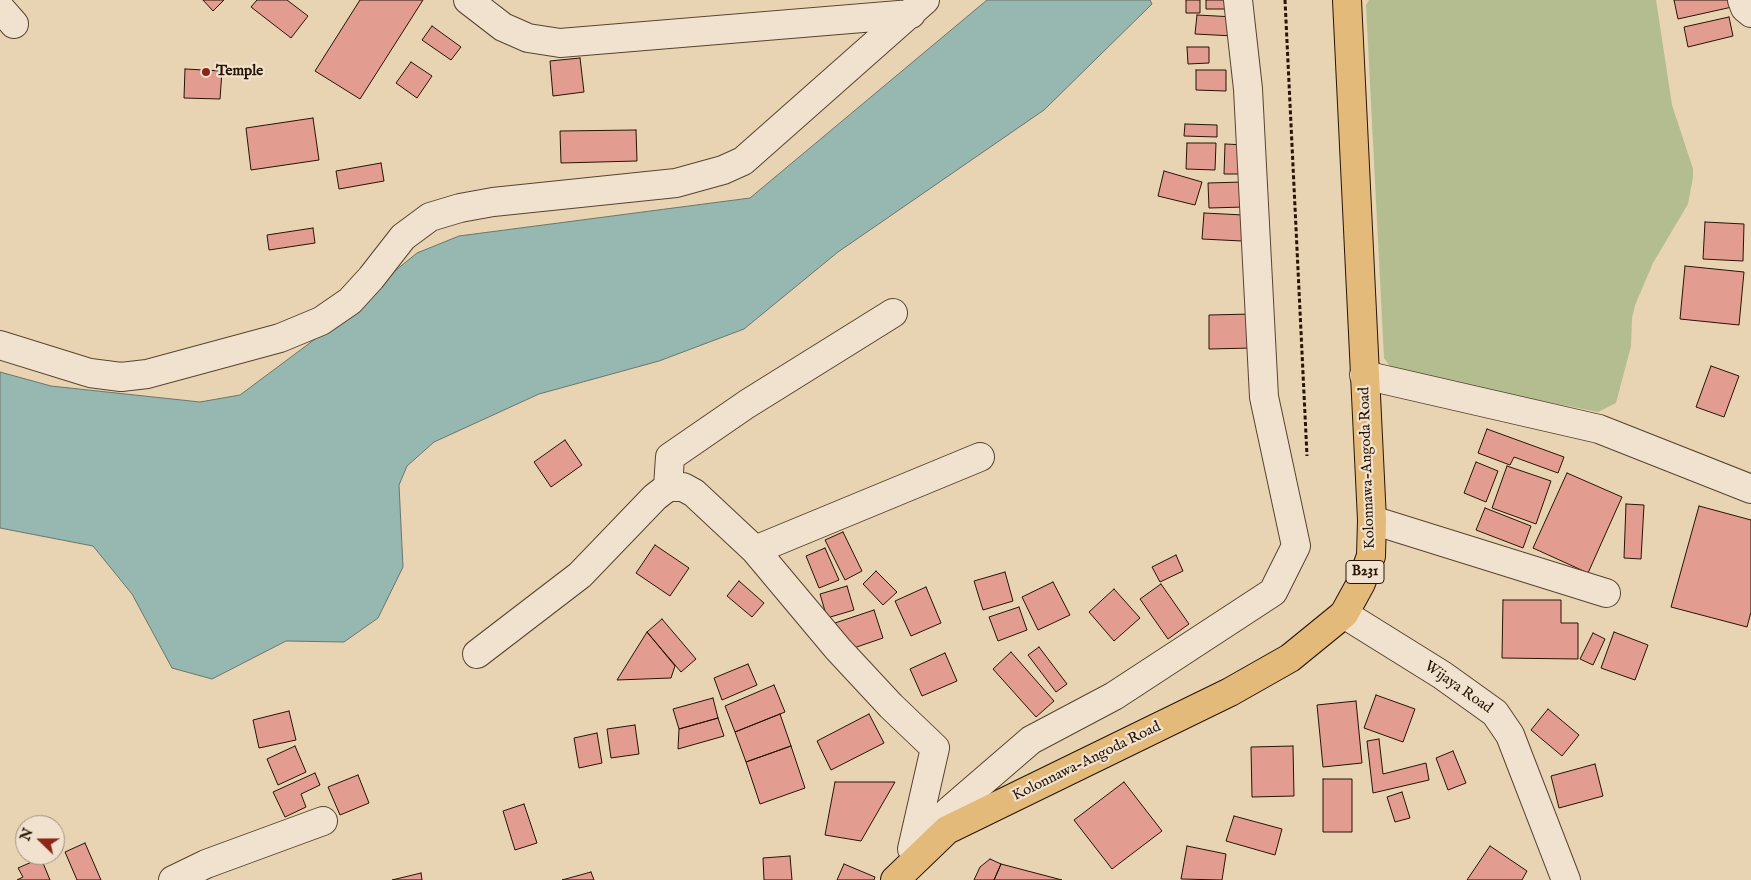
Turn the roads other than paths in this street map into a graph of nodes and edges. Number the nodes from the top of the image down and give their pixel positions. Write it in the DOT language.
graph roads {
  1 [pos="468,0"];
  2 [pos="1238,0"];
  3 [pos="1347,0"];
  4 [pos="1742,0"];
  5 [pos="918,7"];
  6 [pos="1751,13"];
  7 [pos="893,313"];
  8 [pos="0,344"];
  9 [pos="1364,375"];
  10 [pos="980,457"];
  11 [pos="668,487"];
  12 [pos="1751,489"];
  13 [pos="1372,520"];
  14 [pos="756,550"];
  15 [pos="1606,593"];
  16 [pos="1344,614"];
  17 [pos="478,654"];
  18 [pos="323,821"];
  19 [pos="904,866"];
  20 [pos="173,880"];
  21 [pos="1566,880"];
  1 -- 5 [label="street"];
  2 -- 19 [label="street"];
  3 -- 9 [label="main road, Kolonnawa-Angoda Road / B231"];
  4 -- 6 [label="street"];
  5 -- 8 [label="street"];
  7 -- 11 [label="street"];
  9 -- 12 [label="street"];
  9 -- 13 [label="main road, Kolonnawa-Angoda Road / B231"];
  10 -- 14 [label="street"];
  11 -- 14 [label="street"];
  11 -- 17 [label="street"];
  13 -- 15 [label="street"];
  13 -- 16 [label="main road, Kolonnawa-Angoda Road / B231"];
  14 -- 19 [label="street"];
  16 -- 19 [label="main road, Kolonnawa-Angoda Road / B231"];
  16 -- 21 [label="street, Wijaya Road"];
  18 -- 20 [label="street"];
}
